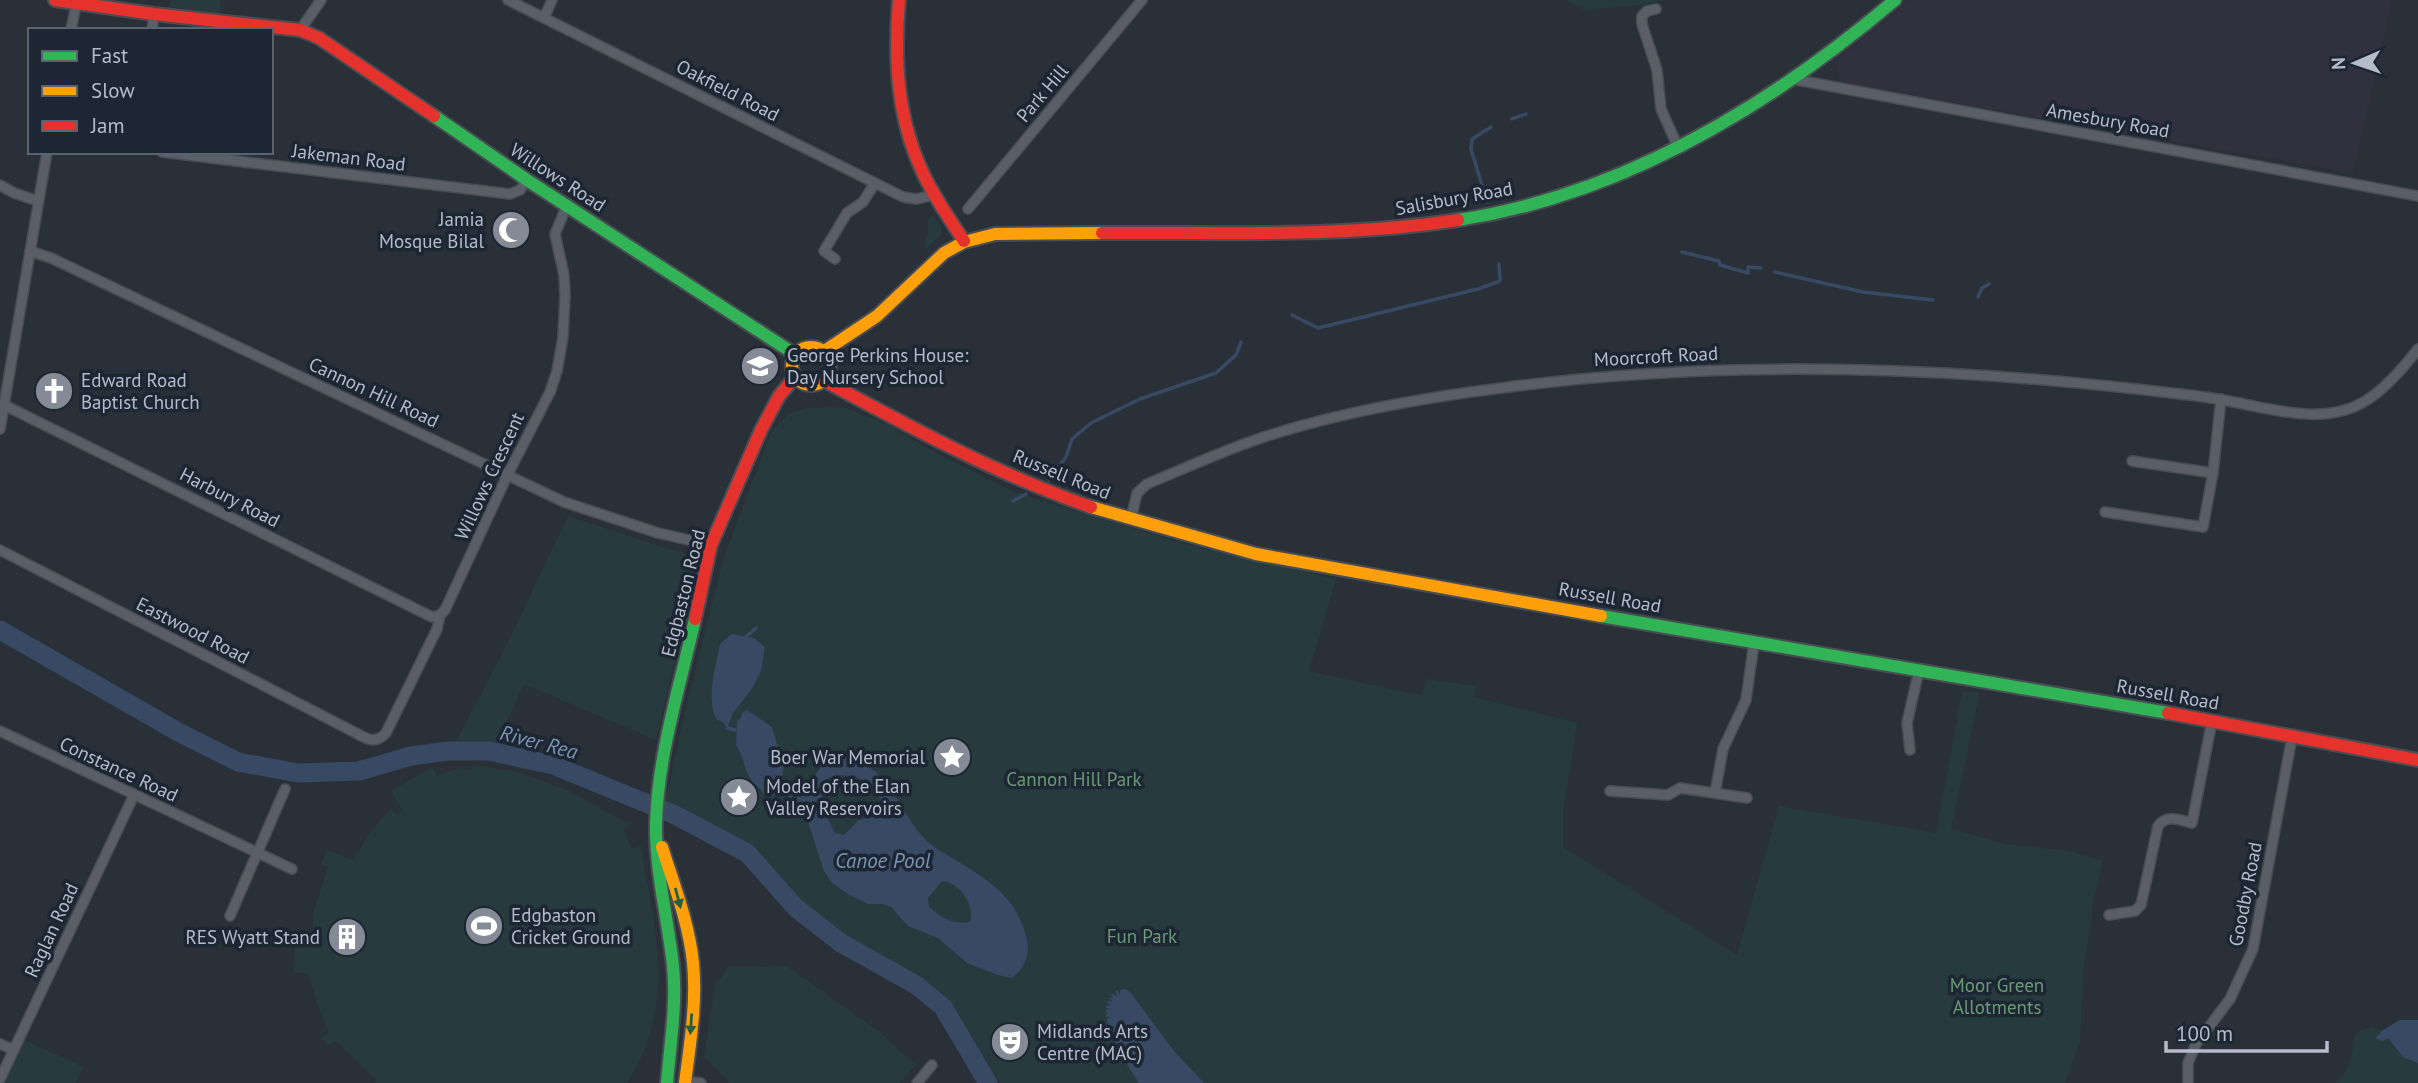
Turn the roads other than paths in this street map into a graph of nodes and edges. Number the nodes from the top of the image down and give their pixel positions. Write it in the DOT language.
graph roads {
  1 [pos="55,0"];
  2 [pos="321,0"];
  3 [pos="508,0"];
  4 [pos="552,0"];
  5 [pos="899,0"];
  6 [pos="1142,0"];
  7 [pos="1895,0"];
  8 [pos="76,2"];
  9 [pos="1656,9"];
  10 [pos="154,14"];
  11 [pos="544,18"];
  12 [pos="71,28"];
  13 [pos="152,28"];
  14 [pos="300,30"];
  15 [pos="1792,79"];
  16 [pos="1678,147"];
  17 [pos="47,154"];
  18 [pos="179,154"];
  19 [pos="527,180"];
  20 [pos="875,183"];
  21 [pos="0,184"];
  22 [pos="934,195"];
  23 [pos="2418,196"];
  24 [pos="38,201"];
  25 [pos="567,205"];
  26 [pos="968,209"];
  27 [pos="964,241"];
  28 [pos="30,251"];
  29 [pos="835,259"];
  30 [pos="2418,349"];
  31 [pos="823,352"];
  32 [pos="796,355"];
  33 [pos="795,377"];
  34 [pos="823,380"];
  35 [pos="3,388"];
  36 [pos="2221,399"];
  37 [pos="4,405"];
  38 [pos="0,429"];
  39 [pos="2132,461"];
  40 [pos="2213,473"];
  41 [pos="507,475"];
  42 [pos="2105,512"];
  43 [pos="1130,519"];
  44 [pos="711,545"];
  45 [pos="0,550"];
  46 [pos="440,615"];
  47 [pos="1754,643"];
  48 [pos="1919,670"];
  49 [pos="2212,721"];
  50 [pos="0,731"];
  51 [pos="2292,737"];
  52 [pos="371,741"];
  53 [pos="1909,750"];
  54 [pos="2418,760"];
  55 [pos="285,789"];
  56 [pos="1610,791"];
  57 [pos="1715,793"];
  58 [pos="134,795"];
  59 [pos="1747,798"];
  60 [pos="656,829"];
  61 [pos="257,853"];
  62 [pos="292,869"];
  63 [pos="2109,915"];
  64 [pos="230,916"];
  65 [pos="693,964"];
  66 [pos="673,968"];
  67 [pos="0,1044"];
  68 [pos="14,1051"];
  69 [pos="932,1065"];
  70 [pos="0,1079"];
  71 [pos="667,1081"];
  72 [pos="685,1082"];
  73 [pos="701,1083"];
  74 [pos="917,1083"];
  75 [pos="2188,1083"];
  1 -- 8 [label="street"];
  2 -- 14 [label="street"];
  3 -- 11 [label="street, Oakfield Road"];
  4 -- 11 [label="street"];
  5 -- 22 [label="street"];
  6 -- 26 [label="street, Park Hill"];
  7 -- 15 [label="street, Salisbury Road"];
  8 -- 10 [label="street"];
  8 -- 12 [label="street"];
  9 -- 16 [label="street"];
  10 -- 13 [label="street"];
  10 -- 14 [label="street"];
  11 -- 20 [label="street, Oakfield Road"];
  14 -- 19 [label="street, Willows Road"];
  15 -- 16 [label="street, Salisbury Road"];
  15 -- 23 [label="street, Amesbury Road"];
  16 -- 27 [label="street, Salisbury Road"];
  17 -- 24 [label="street"];
  18 -- 19 [label="street, Jakeman Road"];
  19 -- 25 [label="street, Willows Road"];
  20 -- 22 [label="street, Oakfield Road"];
  20 -- 29 [label="street"];
  21 -- 24 [label="street"];
  22 -- 27 [label="street"];
  24 -- 28 [label="street"];
  25 -- 32 [label="street, Willows Road"];
  25 -- 41 [label="street, Willows Crescent"];
  27 -- 31 [label="street"];
  28 -- 35 [label="street"];
  28 -- 41 [label="street, Cannon Hill Road"];
  30 -- 36 [label="street, Moorcroft Road"];
  31 -- 32 [label="street"];
  31 -- 34 [label="street"];
  32 -- 33 [label="street"];
  33 -- 34 [label="street"];
  33 -- 44 [label="street, Edgbaston Road"];
  34 -- 43 [label="street, Russell Road"];
  35 -- 37 [label="street"];
  36 -- 40 [label="street"];
  36 -- 43 [label="street, Moorcroft Road"];
  37 -- 38 [label="street"];
  37 -- 46 [label="street, Harbury Road"];
  39 -- 40 [label="street"];
  40 -- 42 [label="street"];
  41 -- 44 [label="street, Cannon Hill Road"];
  41 -- 46 [label="street, Willows Crescent"];
  43 -- 47 [label="street, Russell Road"];
  44 -- 60 [label="street, Edgbaston Road"];
  45 -- 52 [label="street, Eastwood Road"];
  46 -- 52 [label="street, Willows Crescent"];
  47 -- 48 [label="street, Russell Road"];
  47 -- 57 [label="street"];
  48 -- 49 [label="street, Russell Road"];
  48 -- 53 [label="street"];
  49 -- 51 [label="street, Russell Road"];
  49 -- 63 [label="street"];
  50 -- 58 [label="street, Constance Road"];
  51 -- 54 [label="street, Russell Road"];
  51 -- 75 [label="street, Goodby Road"];
  55 -- 61 [label="street"];
  56 -- 57 [label="street"];
  57 -- 59 [label="street"];
  58 -- 61 [label="street, Constance Road"];
  58 -- 68 [label="street, Raglan Road"];
  60 -- 65 [label="street, Edgbaston Road, one-way"];
  60 -- 66 [label="street, Edgbaston Road"];
  61 -- 62 [label="street, Constance Road"];
  61 -- 64 [label="street"];
  65 -- 66 [label="street"];
  65 -- 72 [label="street, Edgbaston Road, one-way"];
  66 -- 71 [label="street, Edgbaston Road"];
  67 -- 68 [label="street"];
  68 -- 70 [label="street, Raglan Road"];
  69 -- 74 [label="street"];
  71 -- 72 [label="street"];
  72 -- 73 [label="street"];
}
